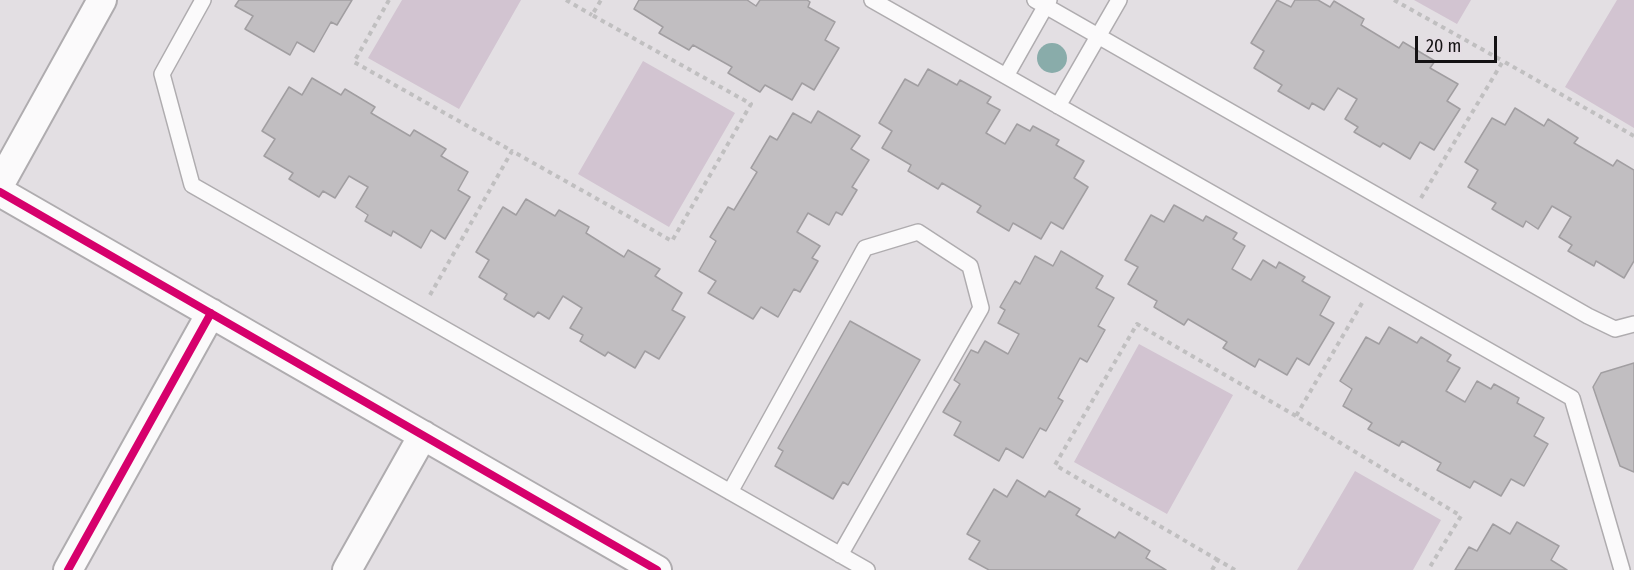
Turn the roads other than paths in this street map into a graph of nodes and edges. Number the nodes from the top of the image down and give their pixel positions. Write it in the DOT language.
graph roads {
  1 [pos="102,0"];
  2 [pos="202,0"];
  3 [pos="872,0"];
  4 [pos="1119,0"];
  5 [pos="1043,2"];
  6 [pos="1099,36"];
  7 [pos="1006,76"];
  8 [pos="1058,105"];
  9 [pos="0,184"];
  10 [pos="0,192"];
  11 [pos="211,313"];
  12 [pos="1634,324"];
  13 [pos="423,435"];
  14 [pos="730,492"];
  15 [pos="840,555"];
  16 [pos="621,561"];
  17 [pos="68,570"];
  18 [pos="347,570"];
  19 [pos="657,570"];
  20 [pos="867,570"];
  21 [pos="1622,570"];
  1 -- 9 [label="street"];
  2 -- 14 [label="lane"];
  3 -- 7 [label="lane"];
  4 -- 6 [label="lane"];
  5 -- 6 [label="lane"];
  5 -- 7 [label="lane"];
  6 -- 8 [label="lane"];
  6 -- 12 [label="lane"];
  7 -- 8 [label="lane"];
  8 -- 21 [label="lane"];
  10 -- 11 [label="street"];
  11 -- 13 [label="street"];
  11 -- 17 [label="street"];
  13 -- 16 [label="street"];
  13 -- 18 [label="street"];
  14 -- 15 [label="lane"];
  14 -- 15 [label="lane"];
  15 -- 20 [label="lane"];
  16 -- 19 [label="street"];
}
